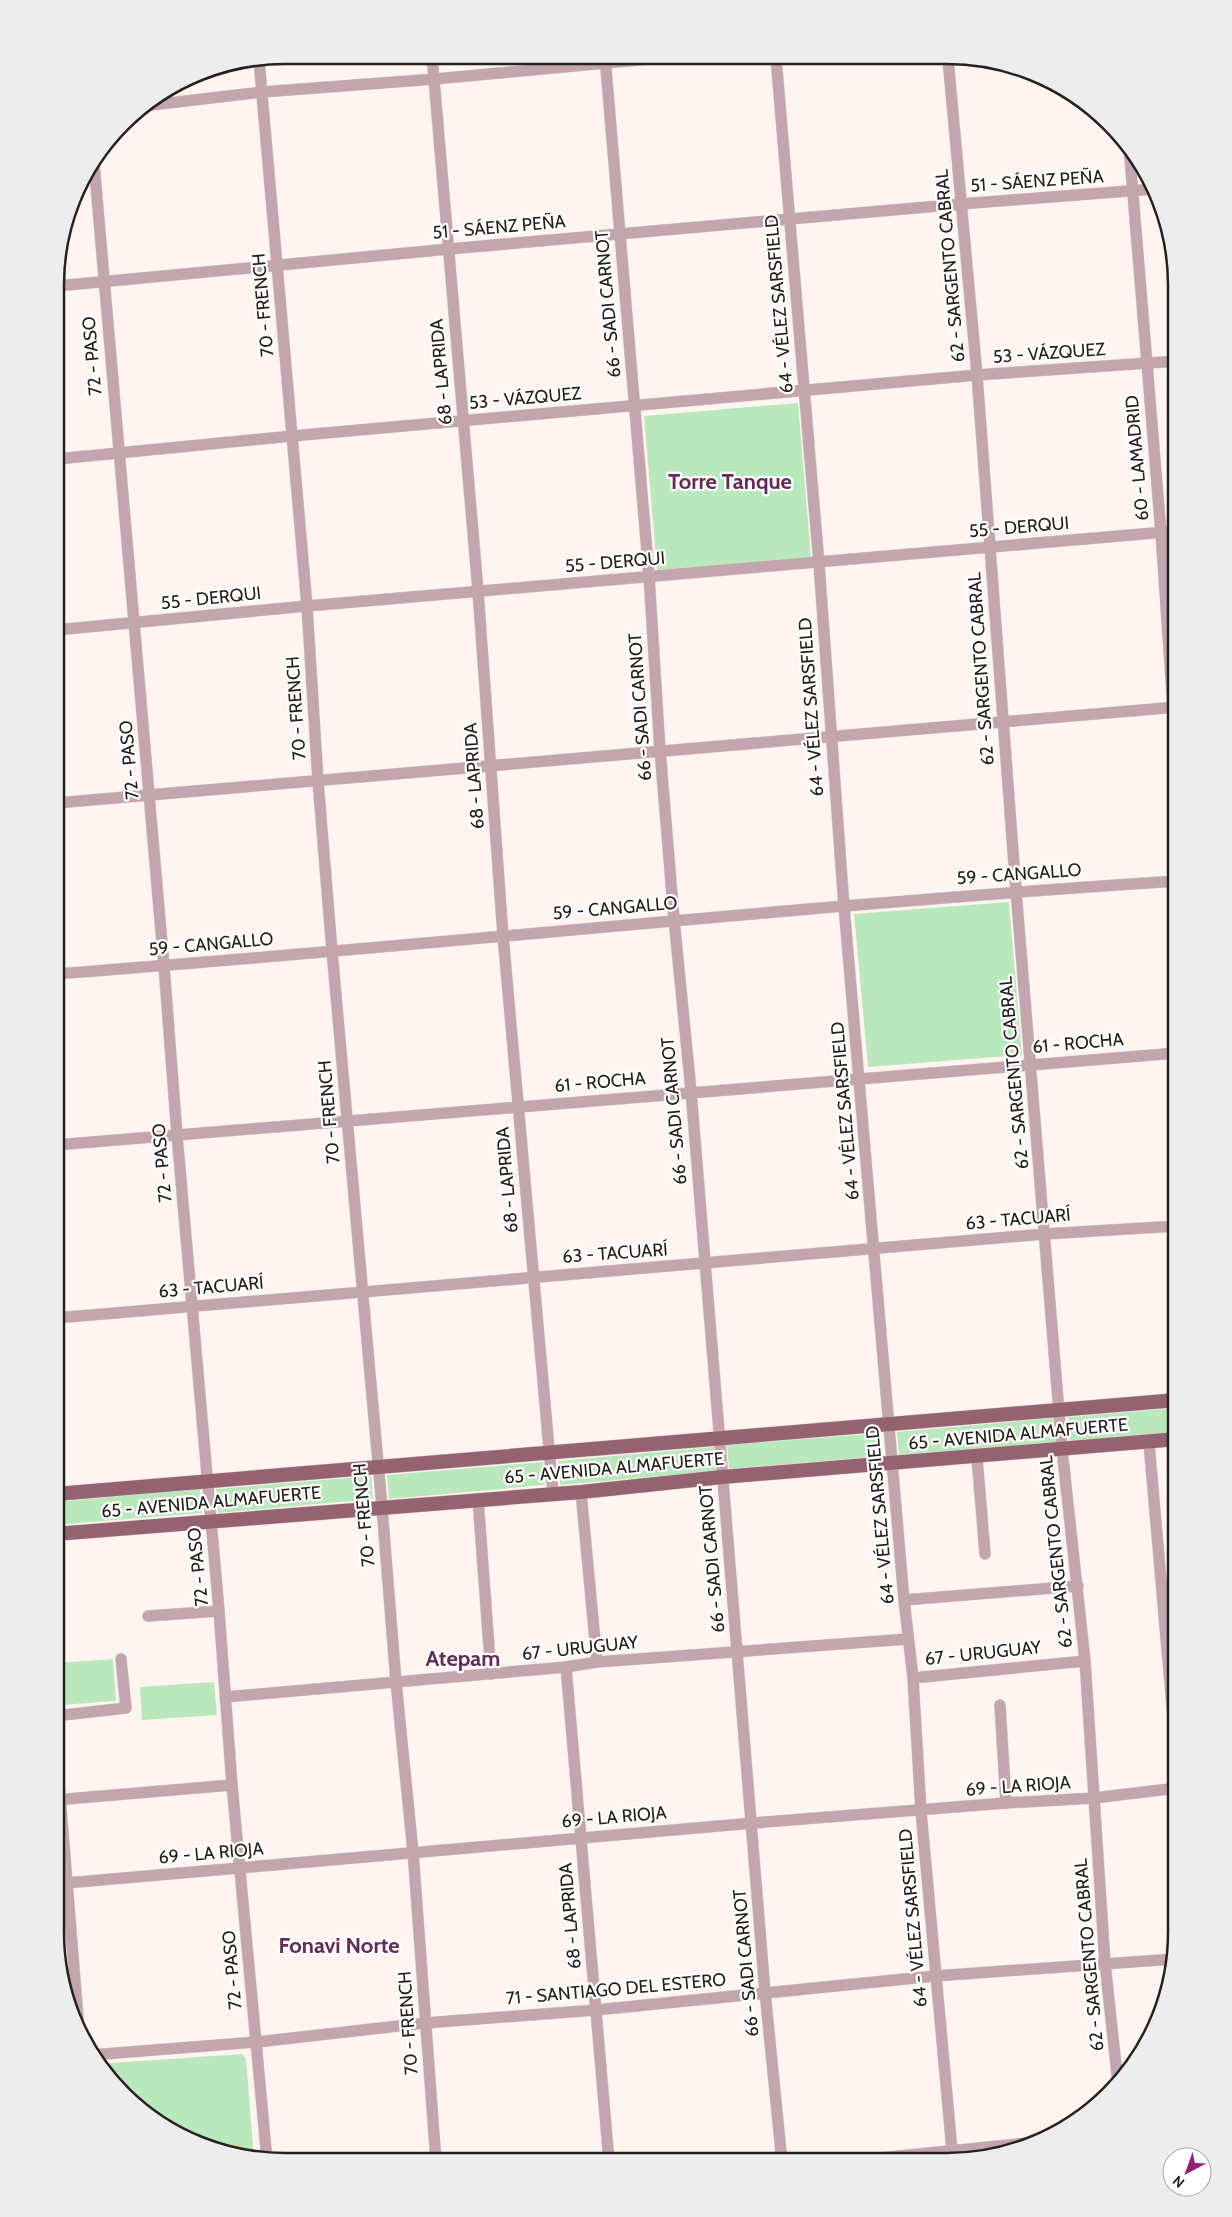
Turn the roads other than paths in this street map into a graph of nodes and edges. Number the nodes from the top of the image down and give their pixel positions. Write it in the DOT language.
graph roads {
  1 [pos="433,64"];
  2 [pos="569,64"];
  3 [pos="605,64"];
  4 [pos="777,64"];
  5 [pos="948,64"];
  6 [pos="260,65"];
  7 [pos="434,79"];
  8 [pos="262,92"];
  9 [pos="157,104"];
  10 [pos="1130,161"];
  11 [pos="95,171"];
  12 [pos="1146,190"];
  13 [pos="1133,191"];
  14 [pos="961,204"];
  15 [pos="791,220"];
  16 [pos="620,235"];
  17 [pos="449,249"];
  18 [pos="277,266"];
  19 [pos="104,282"];
  20 [pos="64,285"];
  21 [pos="1168,362"];
  22 [pos="1147,363"];
  23 [pos="978,375"];
  24 [pos="804,391"];
  25 [pos="634,406"];
  26 [pos="463,421"];
  27 [pos="292,436"];
  28 [pos="118,454"];
  29 [pos="64,458"];
  30 [pos="1161,533"];
  31 [pos="1168,533"];
  32 [pos="990,547"];
  33 [pos="819,564"];
  34 [pos="649,576"];
  35 [pos="478,591"];
  36 [pos="307,606"];
  37 [pos="134,624"];
  38 [pos="1168,627"];
  39 [pos="64,629"];
  40 [pos="1168,708"];
  41 [pos="1002,723"];
  42 [pos="830,737"];
  43 [pos="660,750"];
  44 [pos="491,766"];
  45 [pos="318,781"];
  46 [pos="149,795"];
  47 [pos="64,802"];
  48 [pos="1168,882"];
  49 [pos="1016,891"];
  50 [pos="844,907"];
  51 [pos="674,920"];
  52 [pos="503,936"];
  53 [pos="332,951"];
  54 [pos="164,966"];
  55 [pos="64,973"];
  56 [pos="1168,1054"];
  57 [pos="1031,1064"];
  58 [pos="859,1078"];
  59 [pos="691,1091"];
  60 [pos="518,1107"];
  61 [pos="347,1120"];
  62 [pos="177,1135"];
  63 [pos="64,1144"];
  64 [pos="1168,1227"];
  65 [pos="1045,1234"];
  66 [pos="875,1249"];
  67 [pos="703,1263"];
  68 [pos="533,1276"];
  69 [pos="362,1292"];
  70 [pos="193,1307"];
  71 [pos="64,1317"];
  72 [pos="1168,1401"];
  73 [pos="1060,1409"];
  74 [pos="889,1423"];
  75 [pos="720,1437"];
  76 [pos="1168,1440"];
  77 [pos="1149,1443"];
  78 [pos="1062,1449"];
  79 [pos="549,1452"];
  80 [pos="978,1457"];
  81 [pos="893,1463"];
  82 [pos="377,1467"];
  83 [pos="722,1477"];
  84 [pos="208,1483"];
  85 [pos="581,1492"];
  86 [pos="64,1493"];
  87 [pos="554,1493"];
  88 [pos="478,1499"];
  89 [pos="382,1507"];
  90 [pos="210,1520"];
  91 [pos="64,1533"];
  92 [pos="985,1554"];
  93 [pos="1078,1586"];
  94 [pos="904,1600"];
  95 [pos="220,1611"];
  96 [pos="148,1616"];
  97 [pos="908,1639"];
  98 [pos="737,1652"];
  99 [pos="121,1659"];
  100 [pos="1085,1661"];
  101 [pos="597,1662"];
  102 [pos="566,1667"];
  103 [pos="1168,1669"];
  104 [pos="491,1674"];
  105 [pos="913,1678"];
  106 [pos="396,1682"];
  107 [pos="226,1697"];
  108 [pos="1000,1705"];
  109 [pos="64,1715"];
  110 [pos="232,1785"];
  111 [pos="1168,1789"];
  112 [pos="1094,1798"];
  113 [pos="64,1799"];
  114 [pos="1006,1803"];
  115 [pos="921,1811"];
  116 [pos="753,1823"];
  117 [pos="581,1838"];
  118 [pos="64,1850"];
  119 [pos="413,1852"];
  120 [pos="240,1868"];
  121 [pos="64,1884"];
  122 [pos="68,1884"];
  123 [pos="1166,1959"];
  124 [pos="1105,1963"];
  125 [pos="935,1976"];
  126 [pos="765,1992"];
  127 [pos="77,2009"];
  128 [pos="596,2010"];
  129 [pos="425,2023"];
  130 [pos="257,2042"];
  131 [pos="101,2054"];
  132 [pos="1117,2074"];
  133 [pos="1011,2144"];
  134 [pos="952,2149"];
  135 [pos="266,2152"];
  136 [pos="435,2153"];
  137 [pos="608,2153"];
  138 [pos="781,2153"];
  139 [pos="917,2153"];
  140 [pos="952,2153"];
  1 -- 7 [label="street, 68 - LAPRIDA"];
  2 -- 7 [label="street"];
  3 -- 16 [label="street, 66 - SADI CARNOT"];
  4 -- 15 [label="street, 64 - VÉLEZ SARSFIELD"];
  5 -- 14 [label="street, 62 - SARGENTO CABRAL"];
  6 -- 8 [label="street, 70 - FRENCH"];
  7 -- 8 [label="street"];
  7 -- 17 [label="street, 68 - LAPRIDA"];
  8 -- 9 [label="street"];
  8 -- 18 [label="street, 70 - FRENCH"];
  10 -- 13 [label="street, 60 - LAMADRID"];
  11 -- 19 [label="street, 72 - PASO"];
  12 -- 13 [label="street, 51 - SÁENZ PEÑA"];
  13 -- 14 [label="street, 51 - SÁENZ PEÑA"];
  13 -- 22 [label="street, 60 - LAMADRID"];
  14 -- 15 [label="street, 51 - SÁENZ PEÑA"];
  14 -- 23 [label="street, 62 - SARGENTO CABRAL"];
  15 -- 16 [label="street, 51 - SÁENZ PEÑA"];
  15 -- 24 [label="street, 64 - VÉLEZ SARSFIELD"];
  16 -- 17 [label="street, 51 - SÁENZ PEÑA"];
  16 -- 25 [label="street, 66 - SADI CARNOT"];
  17 -- 18 [label="street, 51 - SÁENZ PEÑA"];
  17 -- 26 [label="street, 68 - LAPRIDA"];
  18 -- 19 [label="street, 51 - SÁENZ PEÑA"];
  18 -- 27 [label="street, 70 - FRENCH"];
  19 -- 20 [label="street, 51 - SÁENZ PEÑA"];
  19 -- 28 [label="street, 72 - PASO"];
  21 -- 22 [label="street, 53 - VÁZQUEZ"];
  22 -- 23 [label="street, 53 - VÁZQUEZ"];
  22 -- 30 [label="street, 60 - LAMADRID"];
  23 -- 24 [label="street, 53 - VÁZQUEZ"];
  23 -- 32 [label="street, 62 - SARGENTO CABRAL"];
  24 -- 25 [label="street, 53 - VÁZQUEZ"];
  24 -- 33 [label="street, 64 - VÉLEZ SARSFIELD"];
  25 -- 26 [label="street, 53 - VÁZQUEZ"];
  25 -- 34 [label="street, 66 - SADI CARNOT"];
  26 -- 27 [label="street, 53 - VÁZQUEZ"];
  26 -- 35 [label="street, 68 - LAPRIDA"];
  27 -- 28 [label="street, 53 - VÁZQUEZ"];
  27 -- 36 [label="street, 70 - FRENCH"];
  28 -- 29 [label="street, 53 - VÁZQUEZ"];
  28 -- 37 [label="street, 72 - PASO"];
  30 -- 31 [label="street, 55 - DERQUI"];
  30 -- 32 [label="street, 55 - DERQUI"];
  30 -- 38 [label="street, 60 - LAMADRID"];
  32 -- 33 [label="street, 55 - DERQUI"];
  32 -- 41 [label="street, 62 - SARGENTO CABRAL"];
  33 -- 34 [label="street, 55 - DERQUI"];
  33 -- 42 [label="street, 64 - VÉLEZ SARSFIELD"];
  34 -- 35 [label="street, 55 - DERQUI"];
  34 -- 43 [label="street, 66 - SADI CARNOT"];
  35 -- 36 [label="street, 55 - DERQUI"];
  35 -- 44 [label="street, 68 - LAPRIDA"];
  36 -- 37 [label="street, 55 - DERQUI"];
  36 -- 45 [label="street, 70 - FRENCH"];
  37 -- 39 [label="street, 55 - DERQUI"];
  37 -- 46 [label="street, 72 - PASO"];
  40 -- 41 [label="street"];
  41 -- 42 [label="street"];
  41 -- 49 [label="street, 62 - SARGENTO CABRAL"];
  42 -- 43 [label="street"];
  42 -- 50 [label="street, 64 - VÉLEZ SARSFIELD"];
  43 -- 44 [label="street"];
  43 -- 51 [label="street, 66 - SADI CARNOT"];
  44 -- 45 [label="street"];
  44 -- 52 [label="street, 68 - LAPRIDA"];
  45 -- 46 [label="street"];
  45 -- 53 [label="street, 70 - FRENCH"];
  46 -- 47 [label="street"];
  46 -- 54 [label="street, 72 - PASO"];
  48 -- 49 [label="street, 59 - CANGALLO"];
  49 -- 50 [label="street, 59 - CANGALLO"];
  49 -- 57 [label="street, 62 - SARGENTO CABRAL"];
  50 -- 51 [label="street, 59 - CANGALLO"];
  50 -- 58 [label="street, 64 - VÉLEZ SARSFIELD"];
  51 -- 52 [label="street, 59 - CANGALLO"];
  51 -- 59 [label="street, 66 - SADI CARNOT"];
  52 -- 53 [label="street, 59 - CANGALLO"];
  52 -- 60 [label="street, 68 - LAPRIDA"];
  53 -- 54 [label="street, 59 - CANGALLO"];
  53 -- 61 [label="street, 70 - FRENCH"];
  54 -- 55 [label="street, 59 - CANGALLO"];
  54 -- 62 [label="street, 72 - PASO"];
  56 -- 57 [label="street, 61 - ROCHA"];
  57 -- 58 [label="street, 61 - ROCHA"];
  57 -- 65 [label="street, 62 - SARGENTO CABRAL"];
  58 -- 59 [label="street, 61 - ROCHA"];
  58 -- 66 [label="street, 64 - VÉLEZ SARSFIELD"];
  59 -- 60 [label="street, 61 - ROCHA"];
  59 -- 67 [label="street, 66 - SADI CARNOT"];
  60 -- 61 [label="street, 61 - ROCHA"];
  60 -- 68 [label="street, 68 - LAPRIDA"];
  61 -- 62 [label="street, 61 - ROCHA"];
  61 -- 69 [label="street, 70 - FRENCH"];
  62 -- 63 [label="street, 61 - ROCHA"];
  62 -- 70 [label="street, 72 - PASO"];
  64 -- 65 [label="street, 63 - TACUARÍ"];
  65 -- 66 [label="street, 63 - TACUARÍ"];
  65 -- 73 [label="street, 62 - SARGENTO CABRAL"];
  66 -- 67 [label="street, 63 - TACUARÍ"];
  66 -- 74 [label="street, 64 - VÉLEZ SARSFIELD"];
  67 -- 68 [label="street, 63 - TACUARÍ"];
  67 -- 75 [label="street, 66 - SADI CARNOT"];
  68 -- 69 [label="street, 63 - TACUARÍ"];
  68 -- 79 [label="street, 68 - LAPRIDA"];
  69 -- 70 [label="street, 63 - TACUARÍ"];
  69 -- 82 [label="street, 70 - FRENCH"];
  70 -- 71 [label="street, 63 - TACUARÍ"];
  70 -- 84 [label="street, 72 - PASO"];
  72 -- 73 [label="main road, 65 - AVENIDA ALMAFUERTE"];
  73 -- 74 [label="main road, 65 - AVENIDA ALMAFUERTE"];
  73 -- 78 [label="street, 62 - SARGENTO CABRAL"];
  74 -- 75 [label="main road, 65 - AVENIDA ALMAFUERTE"];
  74 -- 81 [label="street, 64 - VÉLEZ SARSFIELD"];
  75 -- 79 [label="main road, 65 - AVENIDA ALMAFUERTE"];
  75 -- 83 [label="street, 66 - SADI CARNOT"];
  76 -- 77 [label="main road, 65 - AVENIDA ALMAFUERTE"];
  77 -- 78 [label="main road, 65 - AVENIDA ALMAFUERTE"];
  77 -- 103 [label="street"];
  78 -- 80 [label="main road, 65 - AVENIDA ALMAFUERTE"];
  78 -- 93 [label="street, 62 - SARGENTO CABRAL"];
  79 -- 82 [label="main road, 65 - AVENIDA ALMAFUERTE"];
  79 -- 87 [label="street, 68 - LAPRIDA"];
  80 -- 81 [label="main road, 65 - AVENIDA ALMAFUERTE"];
  80 -- 92 [label="street"];
  81 -- 83 [label="main road, 65 - AVENIDA ALMAFUERTE"];
  81 -- 94 [label="street, 64 - VÉLEZ SARSFIELD"];
  82 -- 84 [label="main road, 65 - AVENIDA ALMAFUERTE"];
  82 -- 89 [label="street, 70 - FRENCH"];
  83 -- 85 [label="main road, 65 - AVENIDA ALMAFUERTE"];
  83 -- 98 [label="street, 66 - SADI CARNOT"];
  84 -- 86 [label="main road, 65 - AVENIDA ALMAFUERTE"];
  84 -- 90 [label="street, 72 - PASO"];
  85 -- 87 [label="main road, 65 - AVENIDA ALMAFUERTE"];
  85 -- 101 [label="street"];
  87 -- 88 [label="main road, 65 - AVENIDA ALMAFUERTE"];
  88 -- 89 [label="main road, 65 - AVENIDA ALMAFUERTE"];
  88 -- 104 [label="street"];
  89 -- 90 [label="main road, 65 - AVENIDA ALMAFUERTE"];
  89 -- 106 [label="street, 70 - FRENCH"];
  90 -- 91 [label="main road, 65 - AVENIDA ALMAFUERTE"];
  90 -- 95 [label="street, 72 - PASO"];
  93 -- 94 [label="street"];
  93 -- 100 [label="street, 62 - SARGENTO CABRAL"];
  94 -- 97 [label="street, 64 - VÉLEZ SARSFIELD"];
  95 -- 96 [label="street"];
  95 -- 107 [label="street, 72 - PASO"];
  97 -- 98 [label="street, 67 - URUGUAY"];
  97 -- 105 [label="street, 64 - VÉLEZ SARSFIELD"];
  98 -- 101 [label="street, 67 - URUGUAY"];
  98 -- 116 [label="street, 66 - SADI CARNOT"];
  99 -- 109 [label="street"];
  100 -- 105 [label="street, 67 - URUGUAY"];
  100 -- 112 [label="street, 62 - SARGENTO CABRAL"];
  101 -- 102 [label="street, 67 - URUGUAY"];
  102 -- 104 [label="street, 67 - URUGUAY"];
  102 -- 117 [label="street, 68 - LAPRIDA"];
  104 -- 106 [label="street, 67 - URUGUAY"];
  105 -- 115 [label="street, 64 - VÉLEZ SARSFIELD"];
  106 -- 107 [label="street, 67 - URUGUAY"];
  106 -- 119 [label="street, 70 - FRENCH"];
  107 -- 110 [label="street, 72 - PASO"];
  108 -- 114 [label="street"];
  110 -- 113 [label="street"];
  110 -- 120 [label="street, 72 - PASO"];
  111 -- 112 [label="street, 69 - LA RIOJA"];
  112 -- 114 [label="street, 69 - LA RIOJA"];
  112 -- 124 [label="street, 62 - SARGENTO CABRAL"];
  114 -- 115 [label="street, 69 - LA RIOJA"];
  115 -- 116 [label="street, 69 - LA RIOJA"];
  115 -- 125 [label="street, 64 - VÉLEZ SARSFIELD"];
  116 -- 117 [label="street, 69 - LA RIOJA"];
  116 -- 126 [label="street, 66 - SADI CARNOT"];
  117 -- 119 [label="street, 69 - LA RIOJA"];
  117 -- 128 [label="street, 68 - LAPRIDA"];
  118 -- 122 [label="street"];
  119 -- 120 [label="street, 69 - LA RIOJA"];
  119 -- 129 [label="street, 70 - FRENCH"];
  120 -- 122 [label="street, 69 - LA RIOJA"];
  120 -- 130 [label="street, 72 - PASO"];
  121 -- 122 [label="street, 69 - LA RIOJA"];
  122 -- 127 [label="street"];
  123 -- 124 [label="street, 71 - SANTIAGO DEL ESTERO"];
  124 -- 125 [label="street, 71 - SANTIAGO DEL ESTERO"];
  124 -- 132 [label="street, 62 - SARGENTO CABRAL"];
  125 -- 126 [label="street, 71 - SANTIAGO DEL ESTERO"];
  125 -- 134 [label="street, 64 - VÉLEZ SARSFIELD"];
  126 -- 128 [label="street, 71 - SANTIAGO DEL ESTERO"];
  126 -- 138 [label="street, 66 - SADI CARNOT"];
  128 -- 129 [label="street, 71 - SANTIAGO DEL ESTERO"];
  128 -- 137 [label="street, 68 - LAPRIDA"];
  129 -- 130 [label="street, 71 - SANTIAGO DEL ESTERO"];
  129 -- 136 [label="street, 70 - FRENCH"];
  130 -- 131 [label="street, 71 - SANTIAGO DEL ESTERO"];
  130 -- 135 [label="street, 72 - PASO"];
  133 -- 134 [label="street"];
  134 -- 139 [label="street"];
  134 -- 140 [label="street, 64 - VÉLEZ SARSFIELD"];
}
